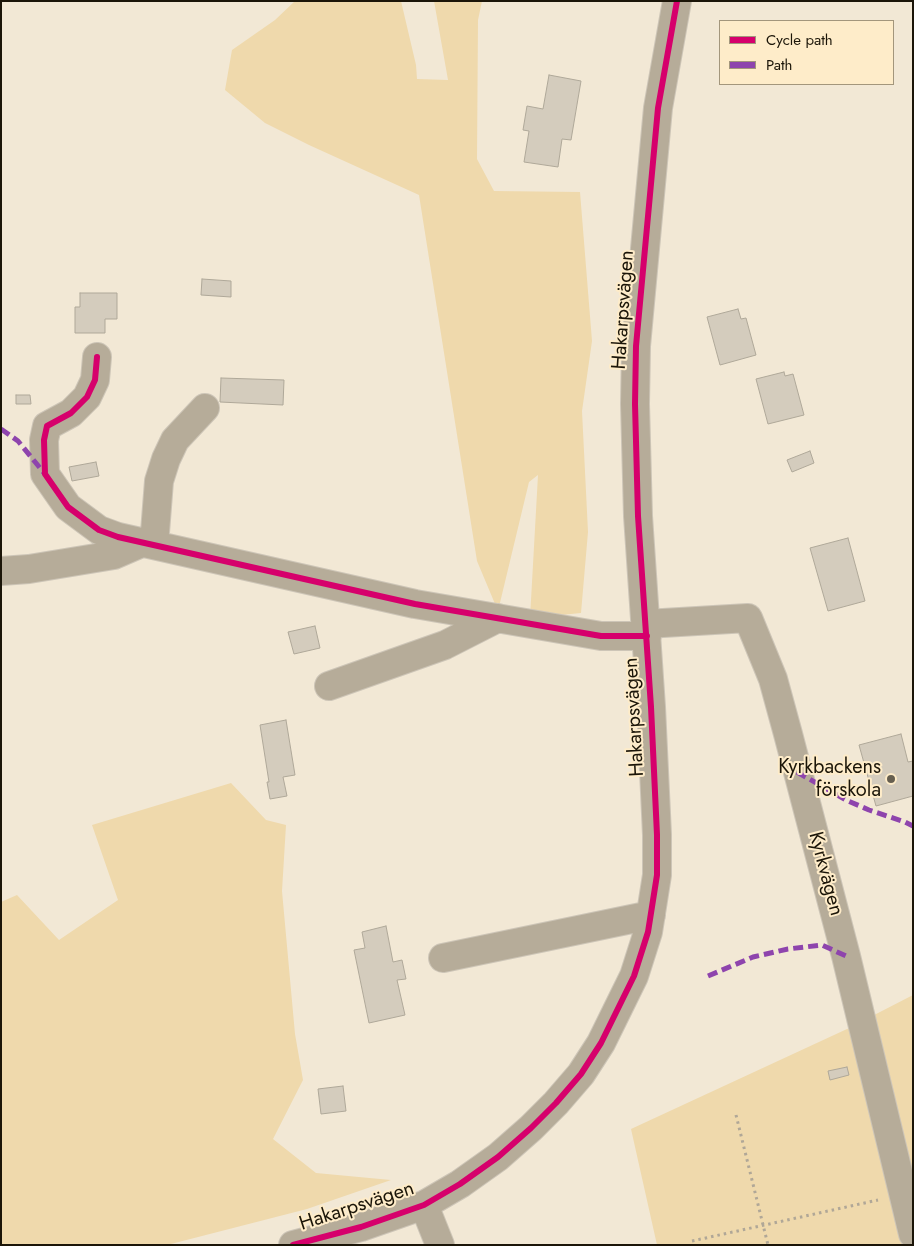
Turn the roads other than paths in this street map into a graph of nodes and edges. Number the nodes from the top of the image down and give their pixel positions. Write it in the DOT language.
graph roads {
  1 [pos="677,1"];
  2 [pos="97,356"];
  3 [pos="205,408"];
  4 [pos="149,544"];
  5 [pos="1,571"];
  6 [pos="498,618"];
  7 [pos="646,630"];
  8 [pos="329,686"];
  9 [pos="651,915"];
  10 [pos="443,958"];
  11 [pos="424,1204"];
  12 [pos="913,1234"];
  13 [pos="293,1245"];
  14 [pos="440,1245"];
  1 -- 7 [label="street, Hakarpsvägen"];
  2 -- 4 [label="street"];
  3 -- 4 [label="street"];
  4 -- 5 [label="street"];
  4 -- 6 [label="street"];
  6 -- 7 [label="street"];
  6 -- 8 [label="street"];
  7 -- 9 [label="street, Hakarpsvägen"];
  7 -- 12 [label="street, Kyrkvägen"];
  9 -- 10 [label="street"];
  9 -- 11 [label="street, Hakarpsvägen"];
  11 -- 13 [label="street, Hakarpsvägen"];
  11 -- 14 [label="street"];
}
